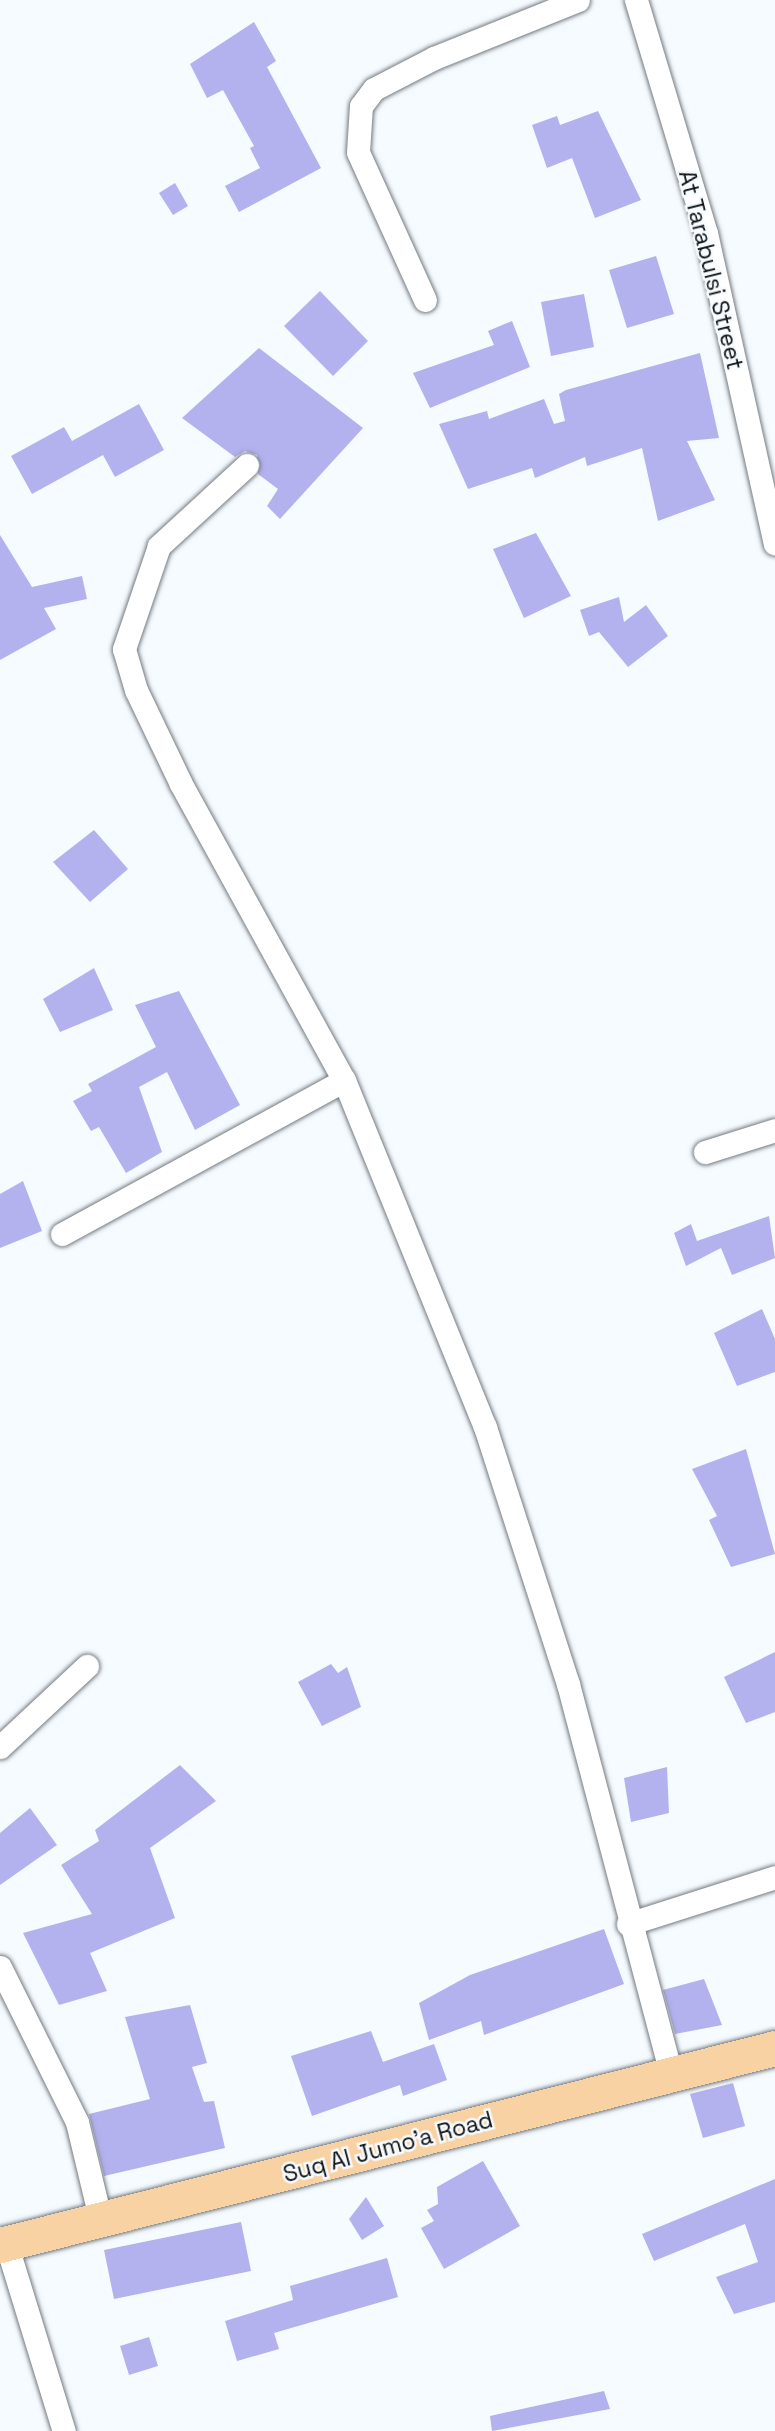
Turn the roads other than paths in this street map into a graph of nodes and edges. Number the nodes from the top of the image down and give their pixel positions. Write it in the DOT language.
graph roads {
  1 [pos="578,0"];
  2 [pos="636,0"];
  3 [pos="425,300"];
  4 [pos="247,465"];
  5 [pos="775,543"];
  6 [pos="344,1080"];
  7 [pos="775,1130"];
  8 [pos="705,1152"];
  9 [pos="62,1234"];
  10 [pos="87,1665"];
  11 [pos="0,1747"];
  12 [pos="775,1877"];
  13 [pos="628,1924"];
  14 [pos="0,1967"];
  15 [pos="775,2048"];
  16 [pos="671,2074"];
  17 [pos="100,2218"];
  18 [pos="3,2244"];
  19 [pos="64,2431"];
  1 -- 3 [label="street"];
  2 -- 5 [label="street, At Tarabulsi Street"];
  4 -- 6 [label="street"];
  6 -- 9 [label="street"];
  6 -- 13 [label="street"];
  7 -- 8 [label="street"];
  10 -- 11 [label="street"];
  12 -- 13 [label="street"];
  13 -- 16 [label="street"];
  14 -- 17 [label="street"];
  15 -- 16 [label="main road, Suq Al Jumo’a Road"];
  16 -- 17 [label="main road, Suq Al Jumo’a Road"];
  17 -- 18 [label="main road, Suq Al Jumo’a Road"];
  18 -- 19 [label="street"];
}
